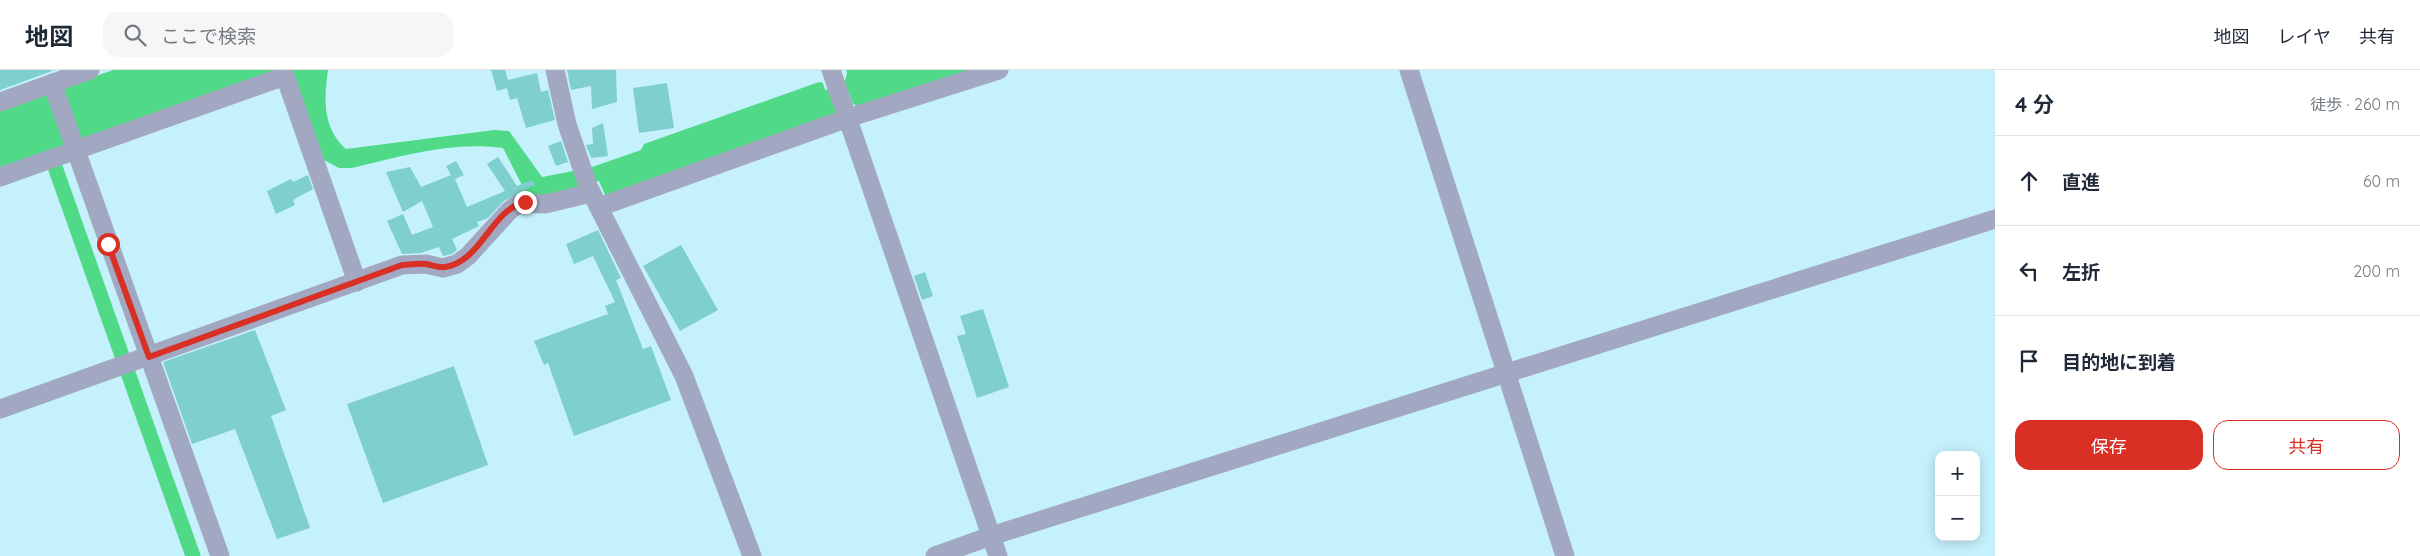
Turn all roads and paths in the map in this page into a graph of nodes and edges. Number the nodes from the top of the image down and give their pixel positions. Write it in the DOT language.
graph roads {
  1 [pos="90,70"];
  2 [pos="555,70"];
  3 [pos="999,70"];
  4 [pos="1409,70"];
  5 [pos="833,74"];
  6 [pos="53,86"];
  7 [pos="0,102"];
  8 [pos="847,114"];
  9 [pos="74,146"];
  10 [pos="0,177"];
  11 [pos="595,200"];
  12 [pos="1995,219"];
  13 [pos="357,282"];
  14 [pos="149,357"];
  15 [pos="1505,373"];
  16 [pos="0,409"];
  17 [pos="991,536"];
  18 [pos="220,556"];
  19 [pos="752,556"];
  20 [pos="935,556"];
  21 [pos="998,556"];
  22 [pos="1565,556"];
  1 -- 6 [label="street"];
  2 -- 11 [label="street"];
  3 -- 8 [label="street"];
  4 -- 15 [label="street"];
  5 -- 8 [label="street"];
  6 -- 7 [label="street"];
  6 -- 9 [label="street"];
  8 -- 11 [label="street"];
  8 -- 17 [label="street"];
  9 -- 10 [label="street"];
  9 -- 13 [label="street"];
  9 -- 14 [label="street"];
  11 -- 13 [label="street"];
  11 -- 19 [label="street"];
  12 -- 15 [label="street"];
  13 -- 14 [label="street"];
  14 -- 16 [label="street"];
  14 -- 18 [label="street"];
  15 -- 17 [label="street"];
  15 -- 22 [label="street"];
  17 -- 20 [label="street"];
  17 -- 21 [label="street"];
}
